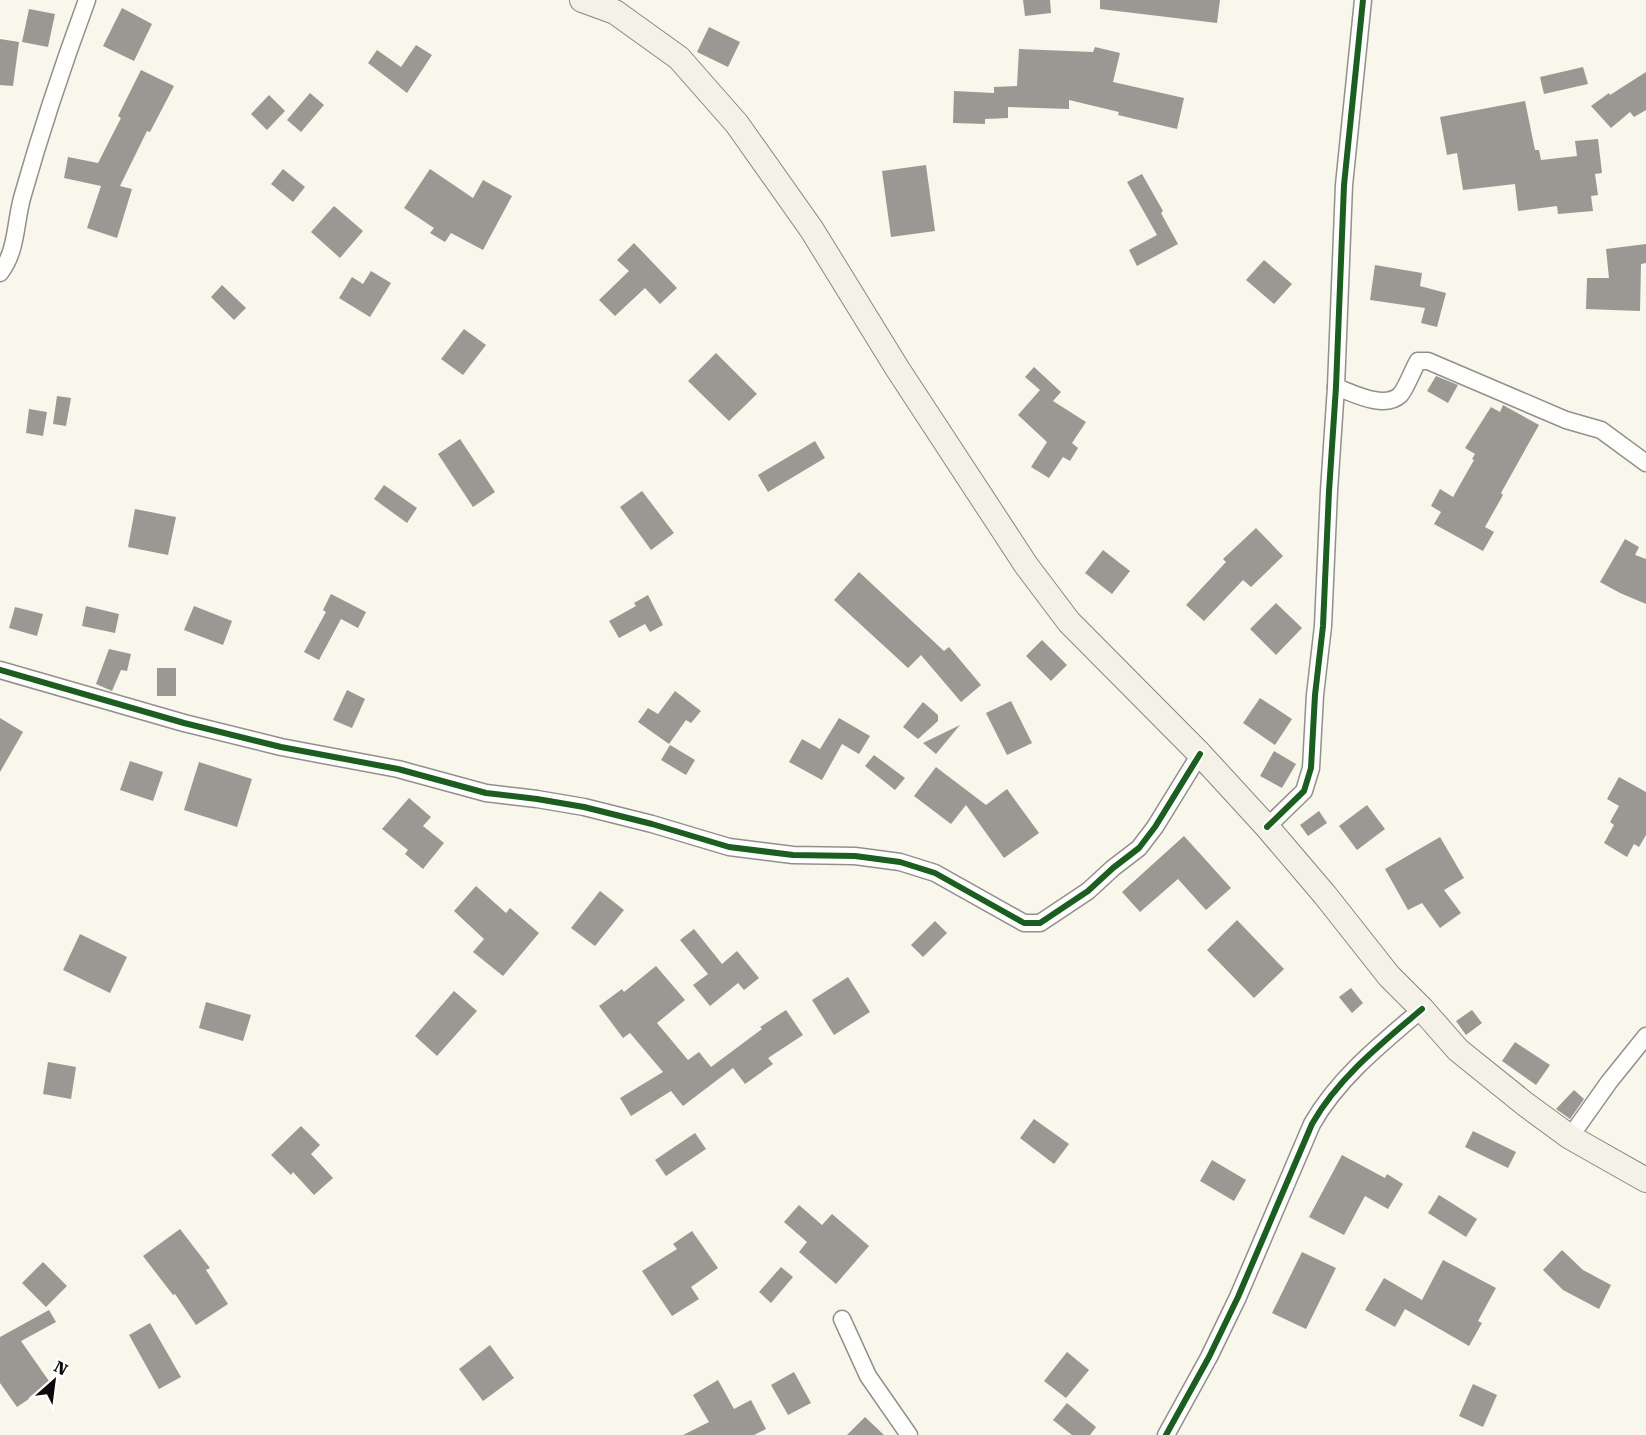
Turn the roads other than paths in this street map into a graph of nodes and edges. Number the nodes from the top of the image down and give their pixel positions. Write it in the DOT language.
graph roads {
  1 [pos="87,0"];
  2 [pos="582,0"];
  3 [pos="1363,0"];
  4 [pos="0,273"];
  5 [pos="1336,387"];
  6 [pos="1646,463"];
  7 [pos="0,670"];
  8 [pos="1200,754"];
  9 [pos="1267,827"];
  10 [pos="1422,1009"];
  11 [pos="1646,1036"];
  12 [pos="1570,1137"];
  13 [pos="1646,1180"];
  14 [pos="842,1319"];
  15 [pos="909,1435"];
  16 [pos="1166,1435"];
  1 -- 4 [label="street"];
  2 -- 8 [label="main road"];
  3 -- 5 [label="street"];
  5 -- 6 [label="street"];
  5 -- 9 [label="street"];
  7 -- 8 [label="street"];
  8 -- 9 [label="main road"];
  9 -- 10 [label="main road"];
  10 -- 12 [label="main road"];
  10 -- 16 [label="street"];
  11 -- 12 [label="street"];
  12 -- 13 [label="main road"];
  14 -- 15 [label="street"];
}
